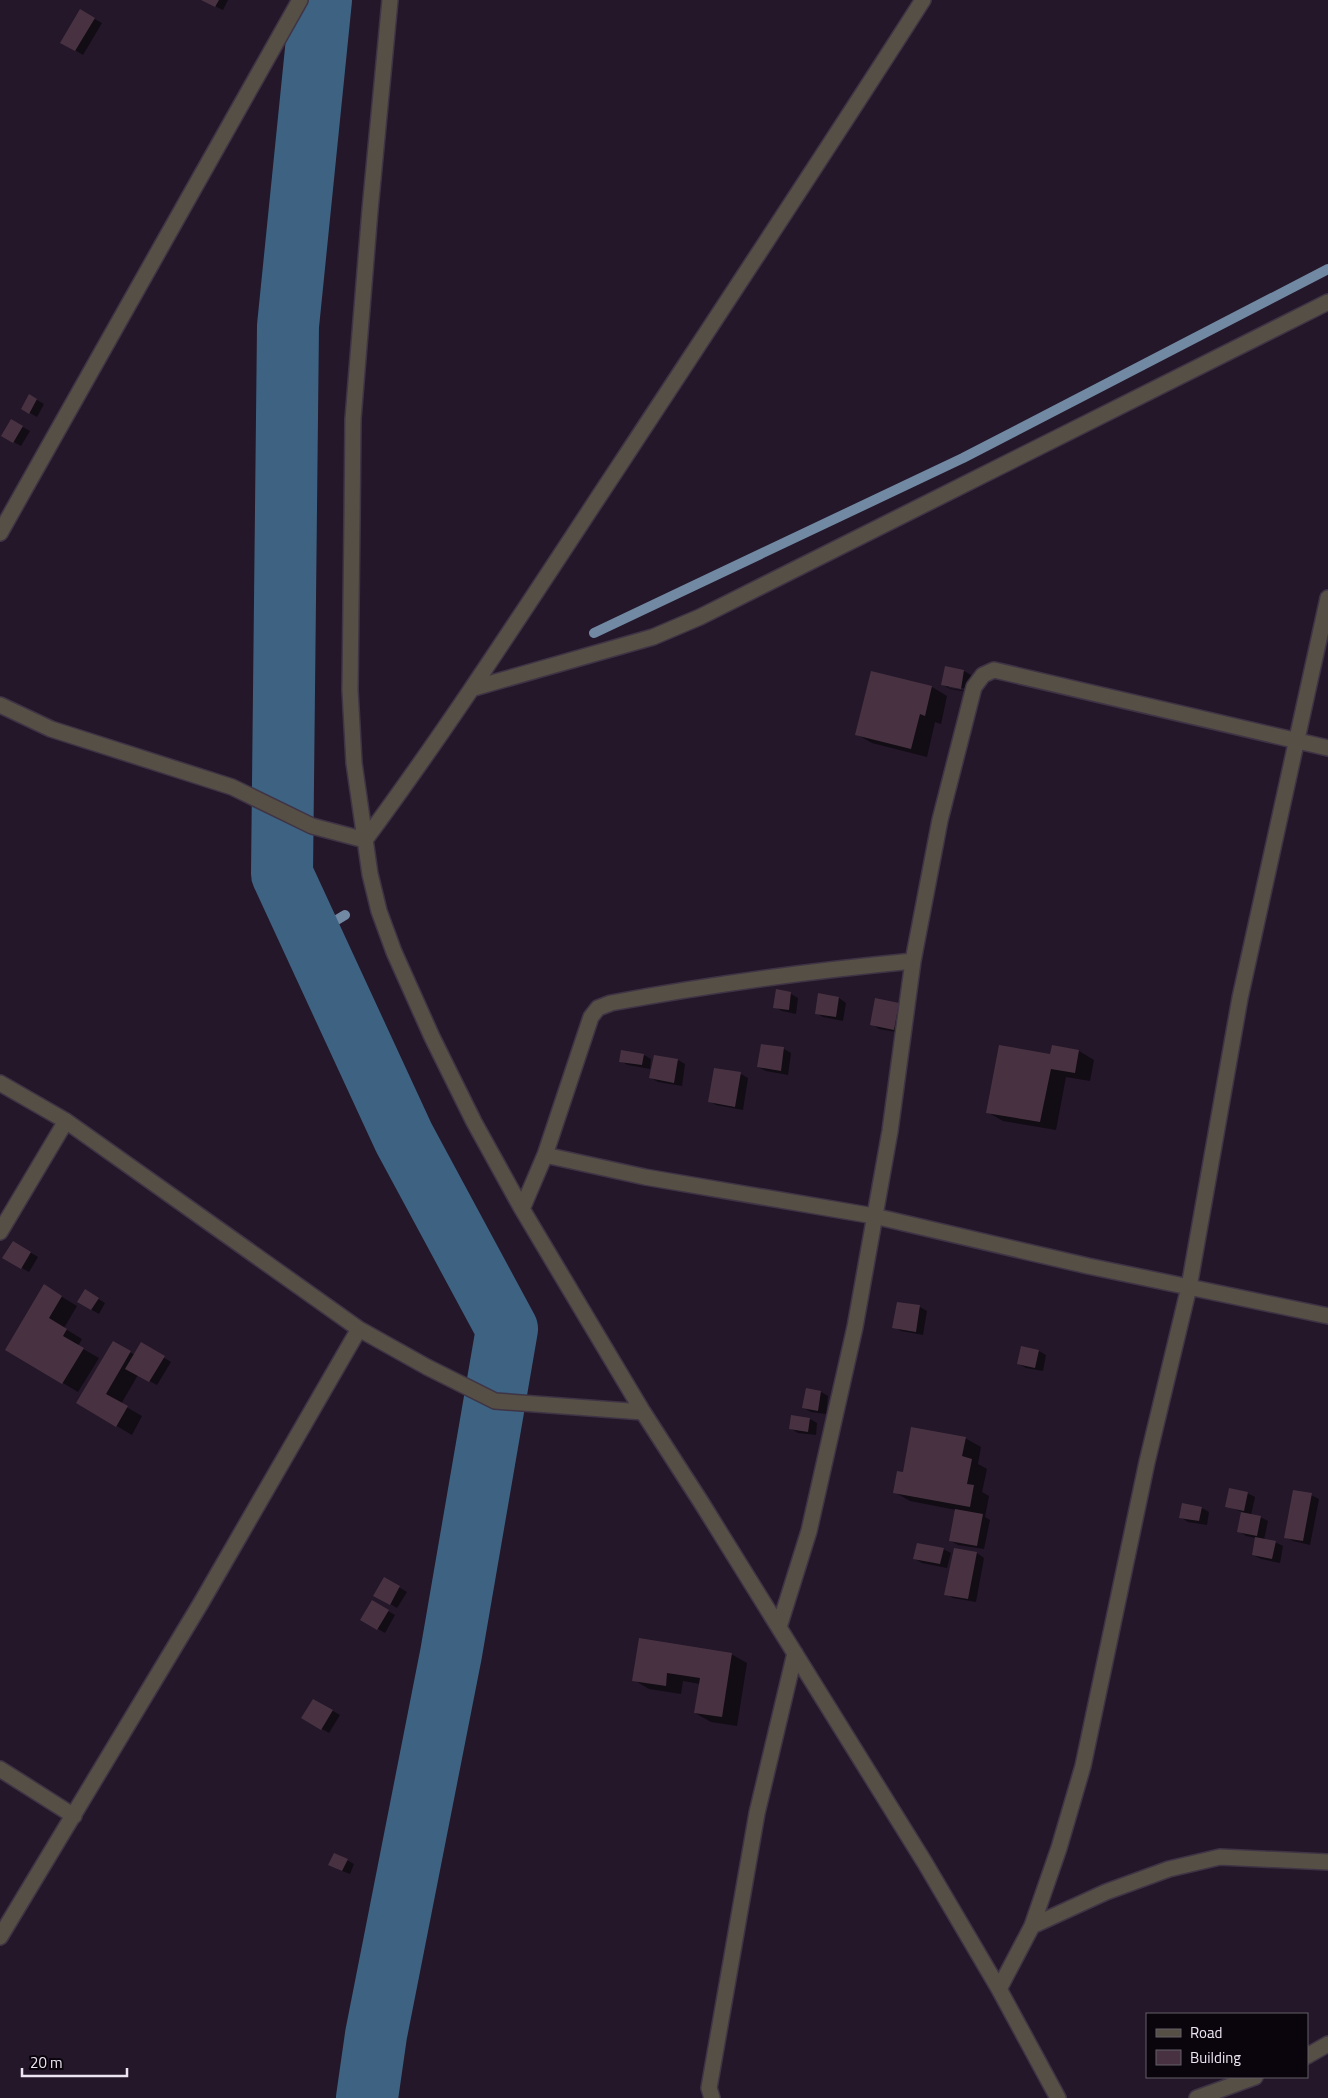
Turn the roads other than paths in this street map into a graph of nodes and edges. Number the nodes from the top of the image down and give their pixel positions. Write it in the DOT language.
graph roads {
  1 [pos="300,0"];
  2 [pos="390,0"];
  3 [pos="923,0"];
  4 [pos="1328,302"];
  5 [pos="0,533"];
  6 [pos="1328,598"];
  7 [pos="474,688"];
  8 [pos="0,706"];
  9 [pos="1296,742"];
  10 [pos="1328,748"];
  11 [pos="365,840"];
  12 [pos="913,960"];
  13 [pos="0,1083"];
  14 [pos="66,1121"];
  15 [pos="545,1155"];
  16 [pos="522,1210"];
  17 [pos="874,1216"];
  18 [pos="0,1232"];
  19 [pos="1189,1287"];
  20 [pos="1328,1316"];
  21 [pos="359,1329"];
  22 [pos="643,1412"];
  23 [pos="779,1626"];
  24 [pos="795,1653"];
  25 [pos="0,1769"];
  26 [pos="74,1816"];
  27 [pos="1328,1862"];
  28 [pos="1032,1926"];
  29 [pos="0,1937"];
  30 [pos="999,1989"];
  31 [pos="1328,2044"];
  32 [pos="1308,2055"];
  33 [pos="1252,2078"];
  34 [pos="712,2098"];
  35 [pos="1058,2098"];
  36 [pos="1197,2098"];
  1 -- 5 [label="street"];
  2 -- 11 [label="street"];
  3 -- 7 [label="street"];
  4 -- 7 [label="street"];
  6 -- 9 [label="street"];
  7 -- 11 [label="street"];
  8 -- 11 [label="street"];
  9 -- 10 [label="street"];
  9 -- 12 [label="street"];
  9 -- 19 [label="street"];
  11 -- 16 [label="street"];
  12 -- 15 [label="street"];
  12 -- 17 [label="street"];
  13 -- 14 [label="street"];
  14 -- 18 [label="street"];
  14 -- 21 [label="street"];
  15 -- 16 [label="street"];
  15 -- 17 [label="street"];
  16 -- 22 [label="street"];
  17 -- 19 [label="street"];
  17 -- 23 [label="street"];
  19 -- 20 [label="street"];
  19 -- 28 [label="street"];
  21 -- 22 [label="street"];
  21 -- 26 [label="street"];
  22 -- 23 [label="street"];
  23 -- 24 [label="street"];
  24 -- 30 [label="street"];
  24 -- 34 [label="street"];
  25 -- 26 [label="street"];
  26 -- 29 [label="street"];
  27 -- 28 [label="street"];
  28 -- 30 [label="street"];
  30 -- 35 [label="street"];
  31 -- 32 [label="street"];
  33 -- 36 [label="street"];
}
